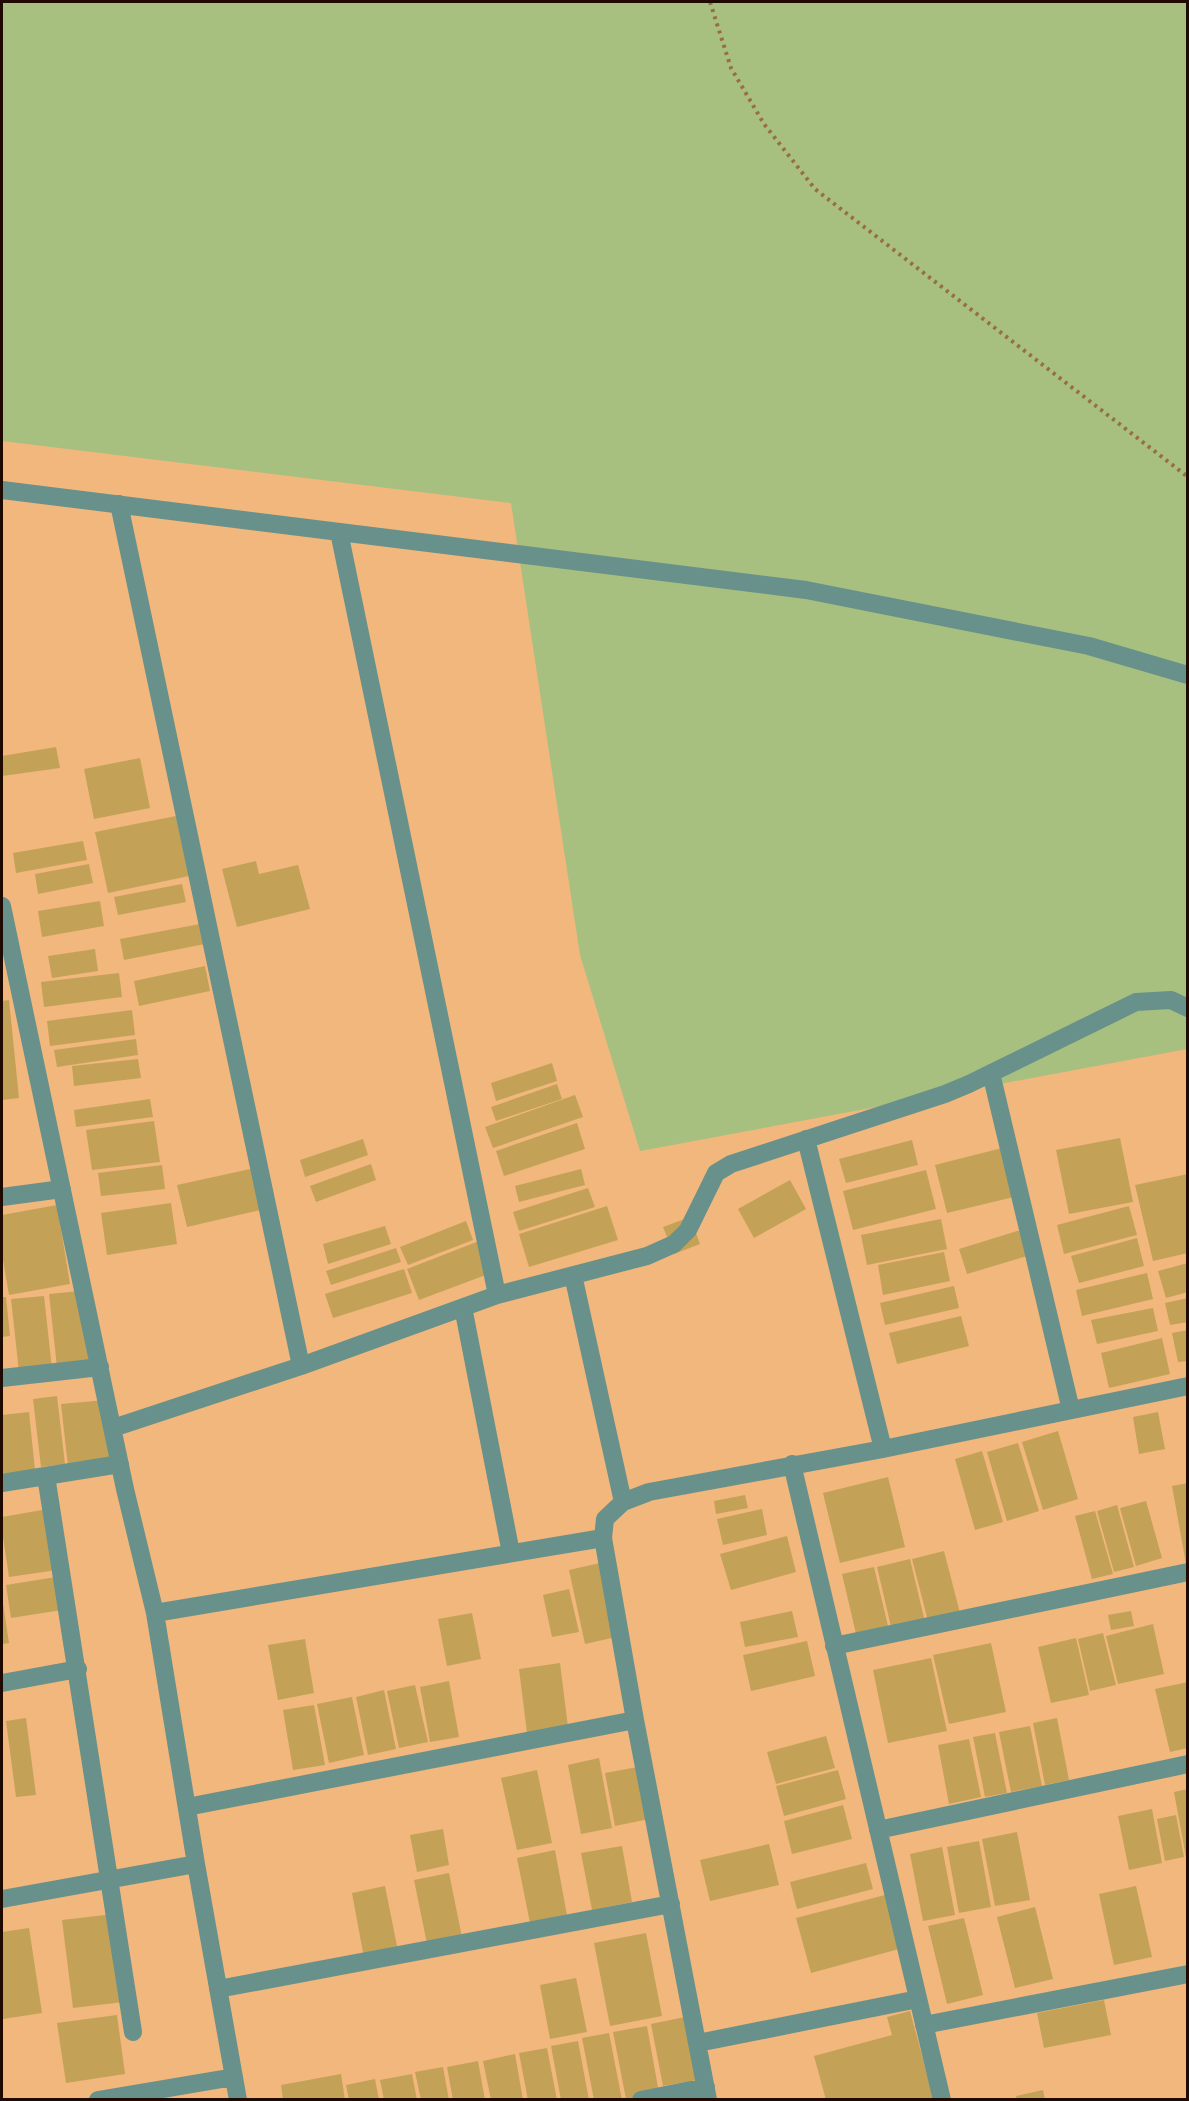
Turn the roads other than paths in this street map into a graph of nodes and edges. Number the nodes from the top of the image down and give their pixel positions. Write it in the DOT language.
graph roads {
  1 [pos="2,490"];
  2 [pos="119,504"];
  3 [pos="339,532"];
  4 [pos="1188,675"];
  5 [pos="2,906"];
  6 [pos="7,962"];
  7 [pos="1188,991"];
  8 [pos="1179,1004"];
  9 [pos="991,1073"];
  10 [pos="806,1139"];
  11 [pos="62,1189"];
  12 [pos="2,1197"];
  13 [pos="573,1275"];
  14 [pos="497,1295"];
  15 [pos="463,1307"];
  16 [pos="301,1366"];
  17 [pos="100,1367"];
  18 [pos="2,1378"];
  19 [pos="1188,1386"];
  20 [pos="1071,1410"];
  21 [pos="113,1428"];
  22 [pos="883,1449"];
  23 [pos="120,1464"];
  24 [pos="792,1464"];
  25 [pos="46,1476"];
  26 [pos="2,1483"];
  27 [pos="623,1502"];
  28 [pos="603,1538"];
  29 [pos="511,1553"];
  30 [pos="1188,1572"];
  31 [pos="155,1613"];
  32 [pos="834,1646"];
  33 [pos="78,1670"];
  34 [pos="2,1683"];
  35 [pos="635,1720"];
  36 [pos="1188,1764"];
  37 [pos="187,1807"];
  38 [pos="878,1830"];
  39 [pos="196,1864"];
  40 [pos="111,1880"];
  41 [pos="2,1899"];
  42 [pos="671,1904"];
  43 [pos="1188,1974"];
  44 [pos="218,1989"];
  45 [pos="918,1999"];
  46 [pos="924,2025"];
  47 [pos="133,2031"];
  48 [pos="698,2043"];
  49 [pos="234,2077"];
  50 [pos="707,2093"];
  51 [pos="98,2100"];
  52 [pos="238,2100"];
  53 [pos="641,2100"];
  54 [pos="942,2100"];
  1 -- 2 [label="street"];
  2 -- 3 [label="street"];
  2 -- 16 [label="street"];
  3 -- 4 [label="street"];
  3 -- 14 [label="street"];
  5 -- 6 [label="street"];
  6 -- 11 [label="street"];
  7 -- 8 [label="street"];
  8 -- 9 [label="street"];
  9 -- 10 [label="street"];
  9 -- 20 [label="street"];
  10 -- 13 [label="street"];
  10 -- 22 [label="street"];
  11 -- 12 [label="street"];
  11 -- 17 [label="street"];
  13 -- 14 [label="street"];
  13 -- 27 [label="street"];
  14 -- 15 [label="street"];
  15 -- 16 [label="street"];
  15 -- 29 [label="street"];
  16 -- 21 [label="street"];
  17 -- 18 [label="street"];
  17 -- 21 [label="street"];
  19 -- 20 [label="street"];
  20 -- 22 [label="street"];
  21 -- 23 [label="street"];
  22 -- 24 [label="street"];
  23 -- 25 [label="street"];
  23 -- 31 [label="street"];
  24 -- 27 [label="street"];
  24 -- 32 [label="street"];
  25 -- 26 [label="street"];
  25 -- 33 [label="street"];
  27 -- 28 [label="street"];
  28 -- 29 [label="street"];
  28 -- 35 [label="street"];
  29 -- 31 [label="street"];
  30 -- 32 [label="street"];
  31 -- 37 [label="street"];
  32 -- 38 [label="street"];
  33 -- 34 [label="street"];
  33 -- 40 [label="street"];
  35 -- 37 [label="street"];
  35 -- 42 [label="street"];
  36 -- 38 [label="street"];
  37 -- 39 [label="street"];
  38 -- 45 [label="street"];
  39 -- 40 [label="street"];
  39 -- 44 [label="street"];
  40 -- 41 [label="street"];
  40 -- 47 [label="street"];
  42 -- 44 [label="street"];
  42 -- 48 [label="street"];
  43 -- 46 [label="street"];
  44 -- 49 [label="street"];
  45 -- 46 [label="street"];
  45 -- 48 [label="street"];
  46 -- 54 [label="street"];
  48 -- 50 [label="street"];
  49 -- 51 [label="street"];
  49 -- 52 [label="street"];
  50 -- 53 [label="street"];
}
